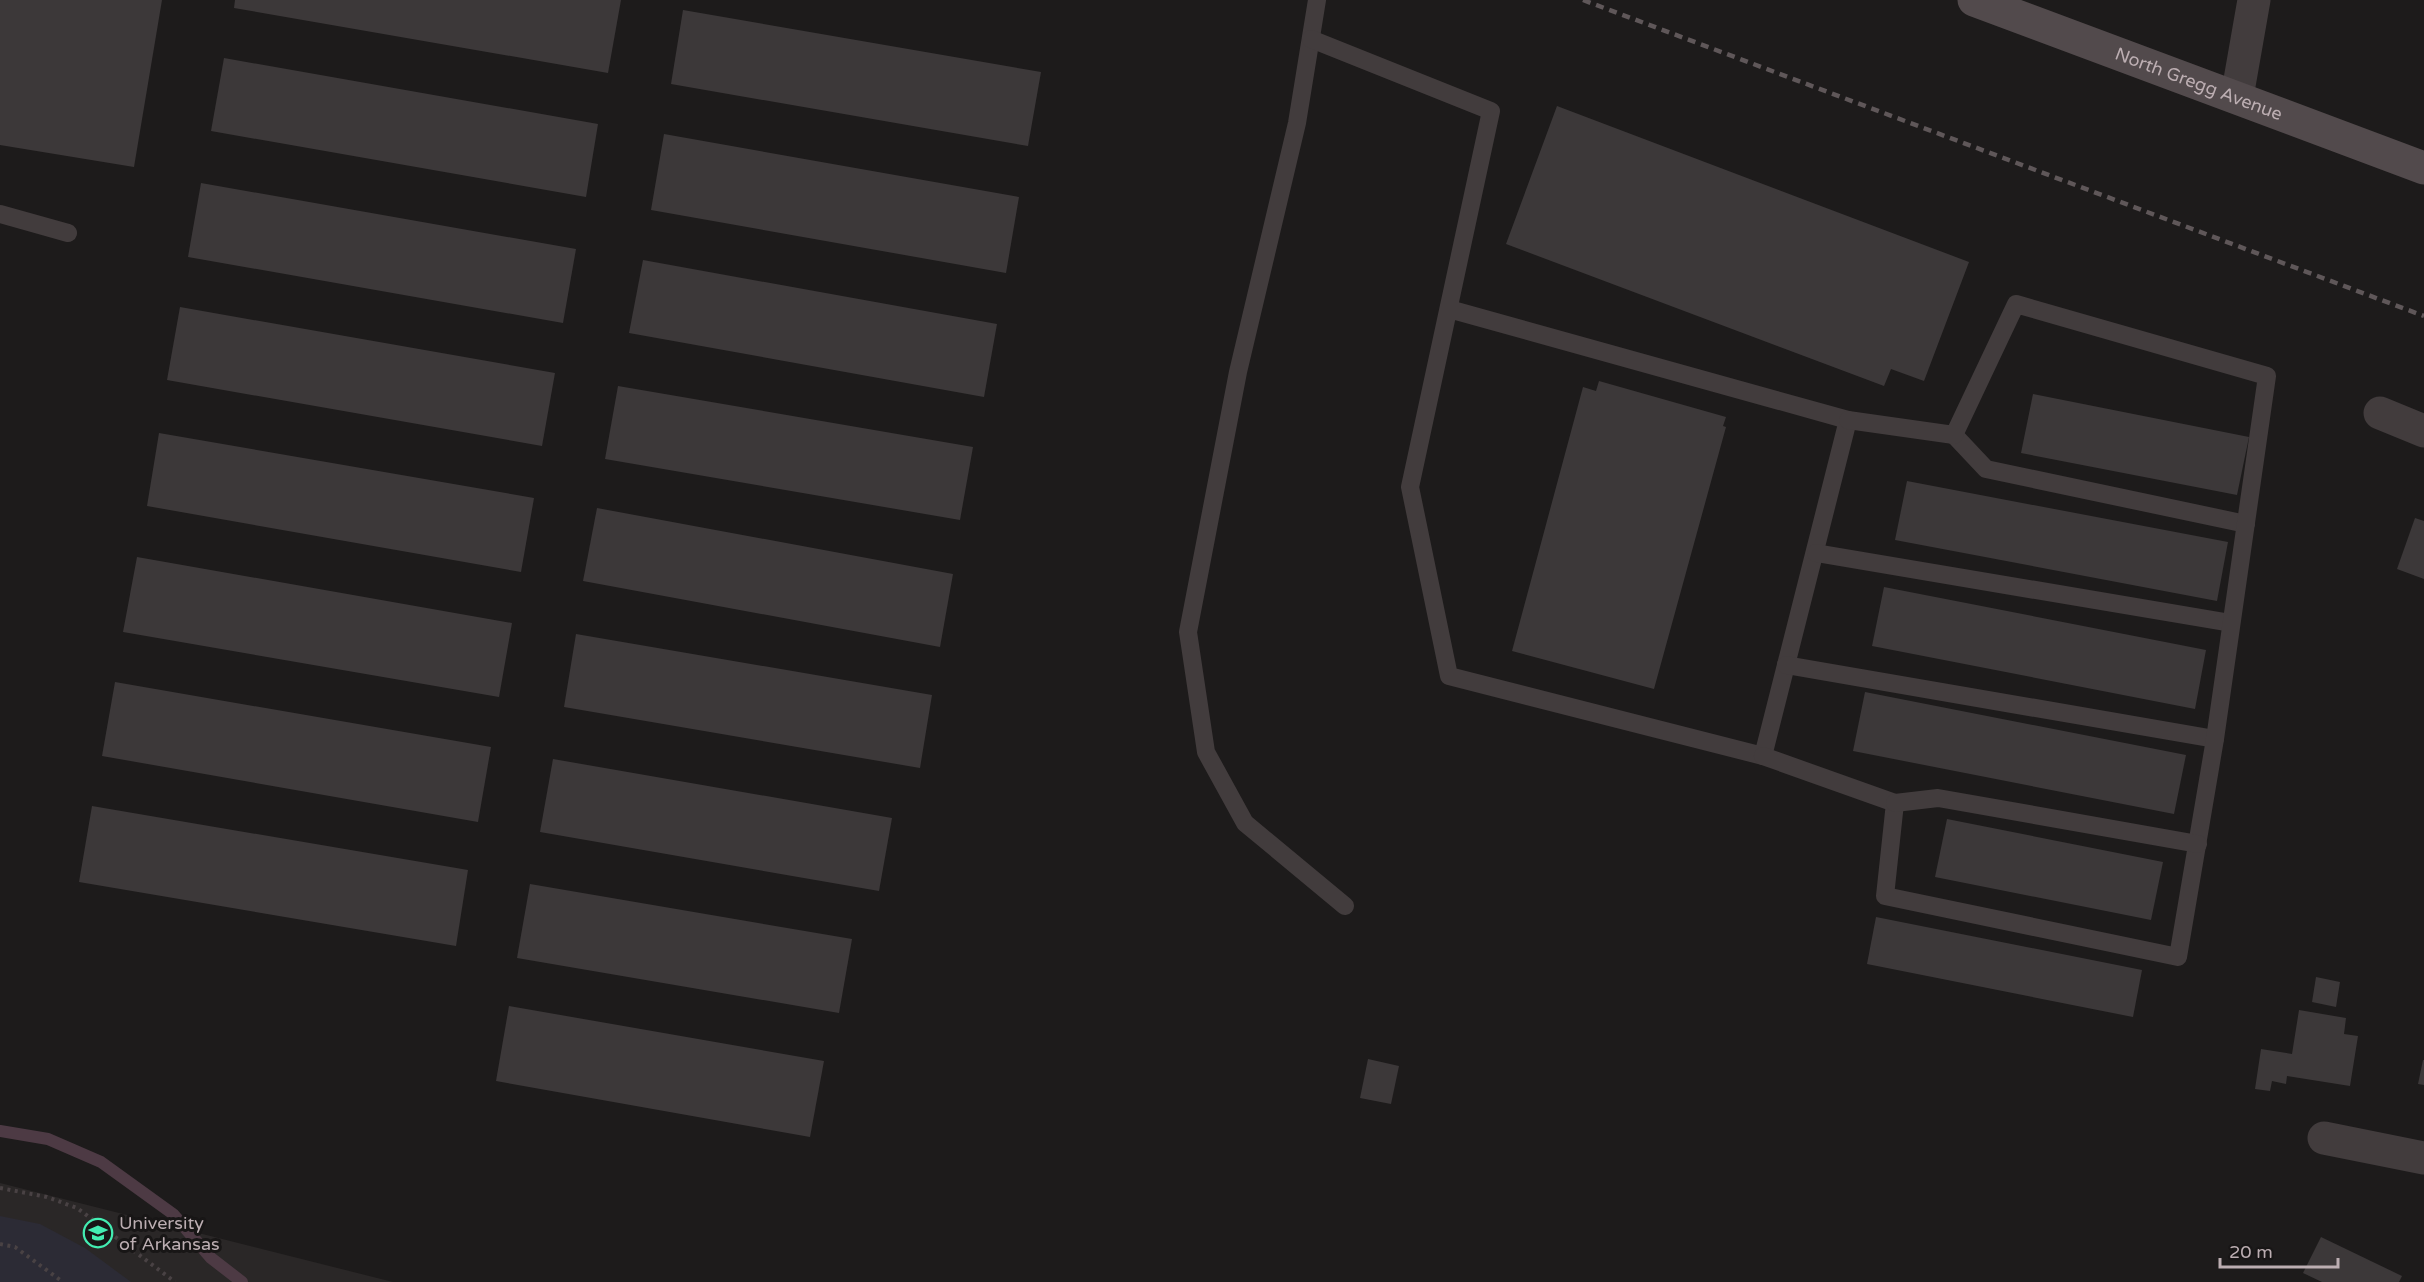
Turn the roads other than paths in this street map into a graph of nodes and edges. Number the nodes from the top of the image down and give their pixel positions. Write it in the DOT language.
graph roads {
  1 [pos="1317,0"];
  2 [pos="1974,0"];
  3 [pos="2254,0"];
  4 [pos="1311,39"];
  5 [pos="2237,98"];
  6 [pos="2424,168"];
  7 [pos="0,214"];
  8 [pos="68,233"];
  9 [pos="1449,309"];
  10 [pos="2380,413"];
  11 [pos="1848,420"];
  12 [pos="2424,431"];
  13 [pos="1953,435"];
  14 [pos="2246,524"];
  15 [pos="1816,553"];
  16 [pos="2231,623"];
  17 [pos="1786,665"];
  18 [pos="2215,739"];
  19 [pos="1763,756"];
  20 [pos="1895,803"];
  21 [pos="2198,844"];
  22 [pos="1345,906"];
  23 [pos="2324,1138"];
  24 [pos="2424,1158"];
  1 -- 4 [label="lane"];
  2 -- 5 [label="main road, North Gregg Avenue"];
  3 -- 5 [label="street"];
  4 -- 9 [label="lane"];
  4 -- 22 [label="lane"];
  5 -- 6 [label="main road, North Gregg Avenue"];
  7 -- 8 [label="lane"];
  9 -- 11 [label="lane"];
  9 -- 19 [label="lane"];
  10 -- 12 [label="street"];
  11 -- 13 [label="lane"];
  11 -- 15 [label="lane"];
  13 -- 14 [label="lane"];
  13 -- 14 [label="lane"];
  14 -- 16 [label="lane"];
  15 -- 16 [label="lane"];
  15 -- 17 [label="lane"];
  16 -- 18 [label="lane"];
  17 -- 18 [label="lane"];
  17 -- 19 [label="lane"];
  18 -- 21 [label="lane"];
  19 -- 20 [label="lane"];
  20 -- 21 [label="lane"];
  20 -- 21 [label="lane"];
  23 -- 24 [label="street"];
}
